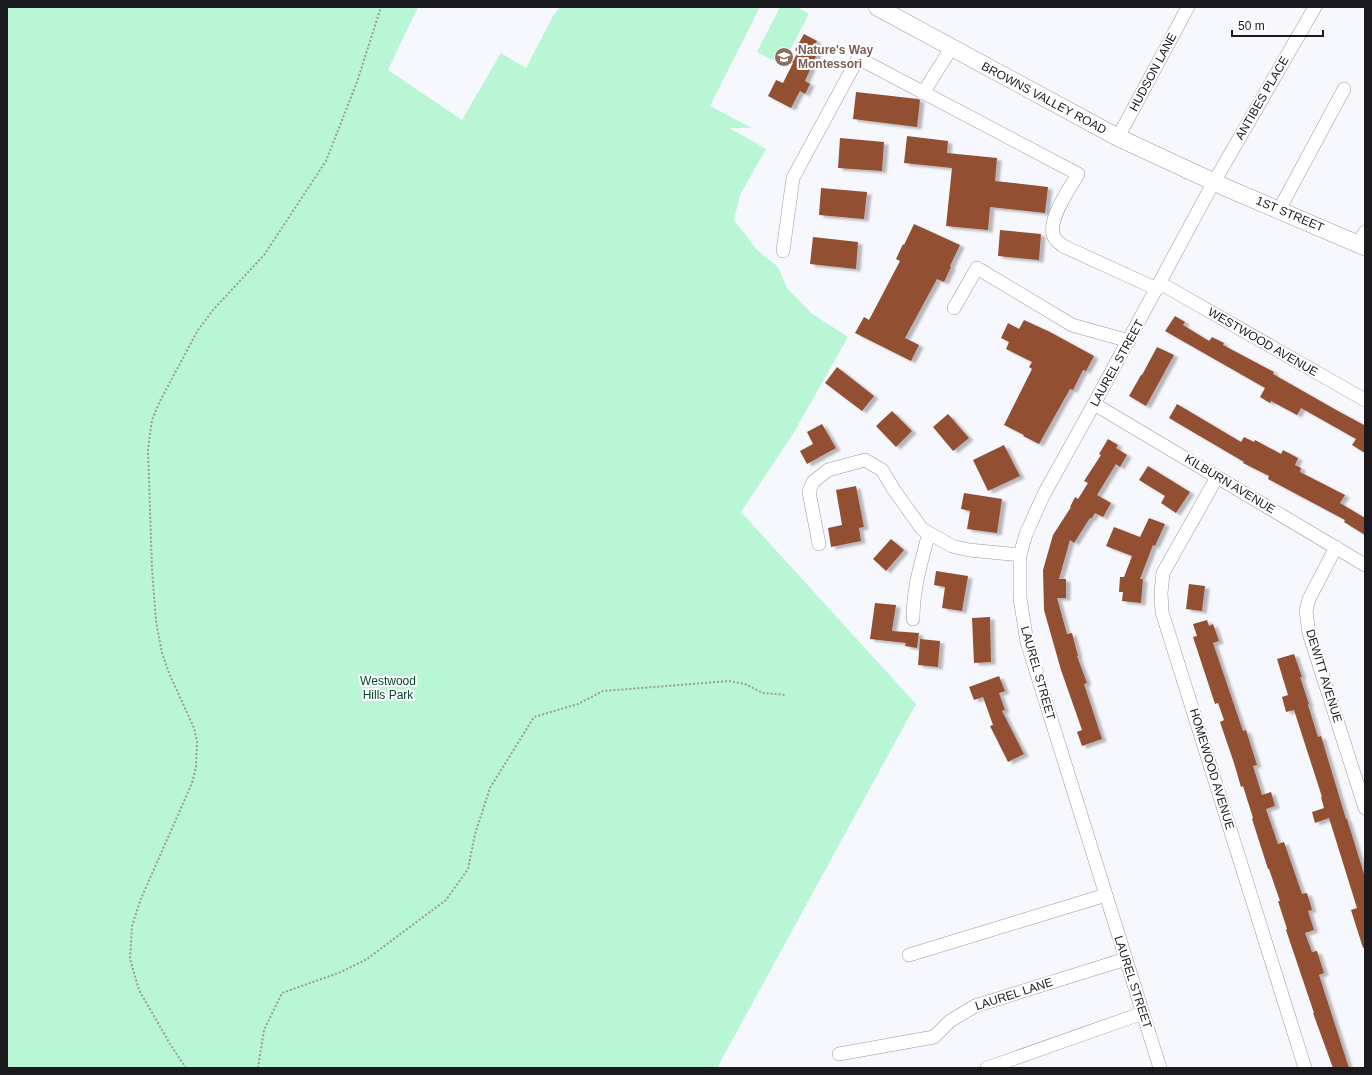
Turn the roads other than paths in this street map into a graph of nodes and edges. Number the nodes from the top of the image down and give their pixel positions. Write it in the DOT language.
graph roads {
  1 [pos="877,7"];
  2 [pos="1188,7"];
  3 [pos="1315,7"];
  4 [pos="952,48"];
  5 [pos="1344,89"];
  6 [pos="923,93"];
  7 [pos="1117,137"];
  8 [pos="1212,185"];
  9 [pos="1279,210"];
  10 [pos="1363,241"];
  11 [pos="782,252"];
  12 [pos="1159,286"];
  13 [pos="954,308"];
  14 [pos="1129,341"];
  15 [pos="1365,400"];
  16 [pos="1094,404"];
  17 [pos="1217,477"];
  18 [pos="929,533"];
  19 [pos="819,544"];
  20 [pos="1336,547"];
  21 [pos="1020,555"];
  22 [pos="1365,565"];
  23 [pos="913,619"];
  24 [pos="1365,808"];
  25 [pos="1106,895"];
  26 [pos="909,955"];
  27 [pos="1126,959"];
  28 [pos="1143,1013"];
  29 [pos="839,1054"];
  30 [pos="987,1068"];
  31 [pos="1160,1068"];
  32 [pos="1305,1068"];
  1 -- 4 [label="main road, BROWNS VALLEY ROAD"];
  2 -- 7 [label="street, HUDSON LANE"];
  3 -- 8 [label="street, ANTIBES PLACE"];
  4 -- 6 [label="street"];
  4 -- 7 [label="main road, BROWNS VALLEY ROAD"];
  5 -- 9 [label="street"];
  6 -- 11 [label="street"];
  6 -- 12 [label="street, WESTWOOD AVENUE"];
  7 -- 8 [label="main road, BROWNS VALLEY ROAD"];
  8 -- 9 [label="main road, 1ST STREET"];
  8 -- 12 [label="street, LAUREL STREET"];
  9 -- 10 [label="main road, 1ST STREET"];
  12 -- 14 [label="street, LAUREL STREET"];
  12 -- 15 [label="street, WESTWOOD AVENUE"];
  13 -- 14 [label="street"];
  14 -- 16 [label="street, LAUREL STREET"];
  16 -- 17 [label="street, KILBURN AVENUE"];
  16 -- 21 [label="street, LAUREL STREET"];
  17 -- 20 [label="street, KILBURN AVENUE"];
  17 -- 32 [label="street, HOMEWOOD AVENUE"];
  18 -- 19 [label="street"];
  18 -- 21 [label="street"];
  18 -- 23 [label="street"];
  20 -- 22 [label="street, KILBURN AVENUE"];
  20 -- 24 [label="street, DEWITT AVENUE"];
  21 -- 25 [label="street, LAUREL STREET"];
  25 -- 26 [label="street"];
  25 -- 27 [label="street, LAUREL STREET"];
  27 -- 28 [label="street, LAUREL STREET"];
  27 -- 29 [label="street, LAUREL LANE"];
  28 -- 30 [label="street"];
  28 -- 31 [label="street, LAUREL STREET"];
}
